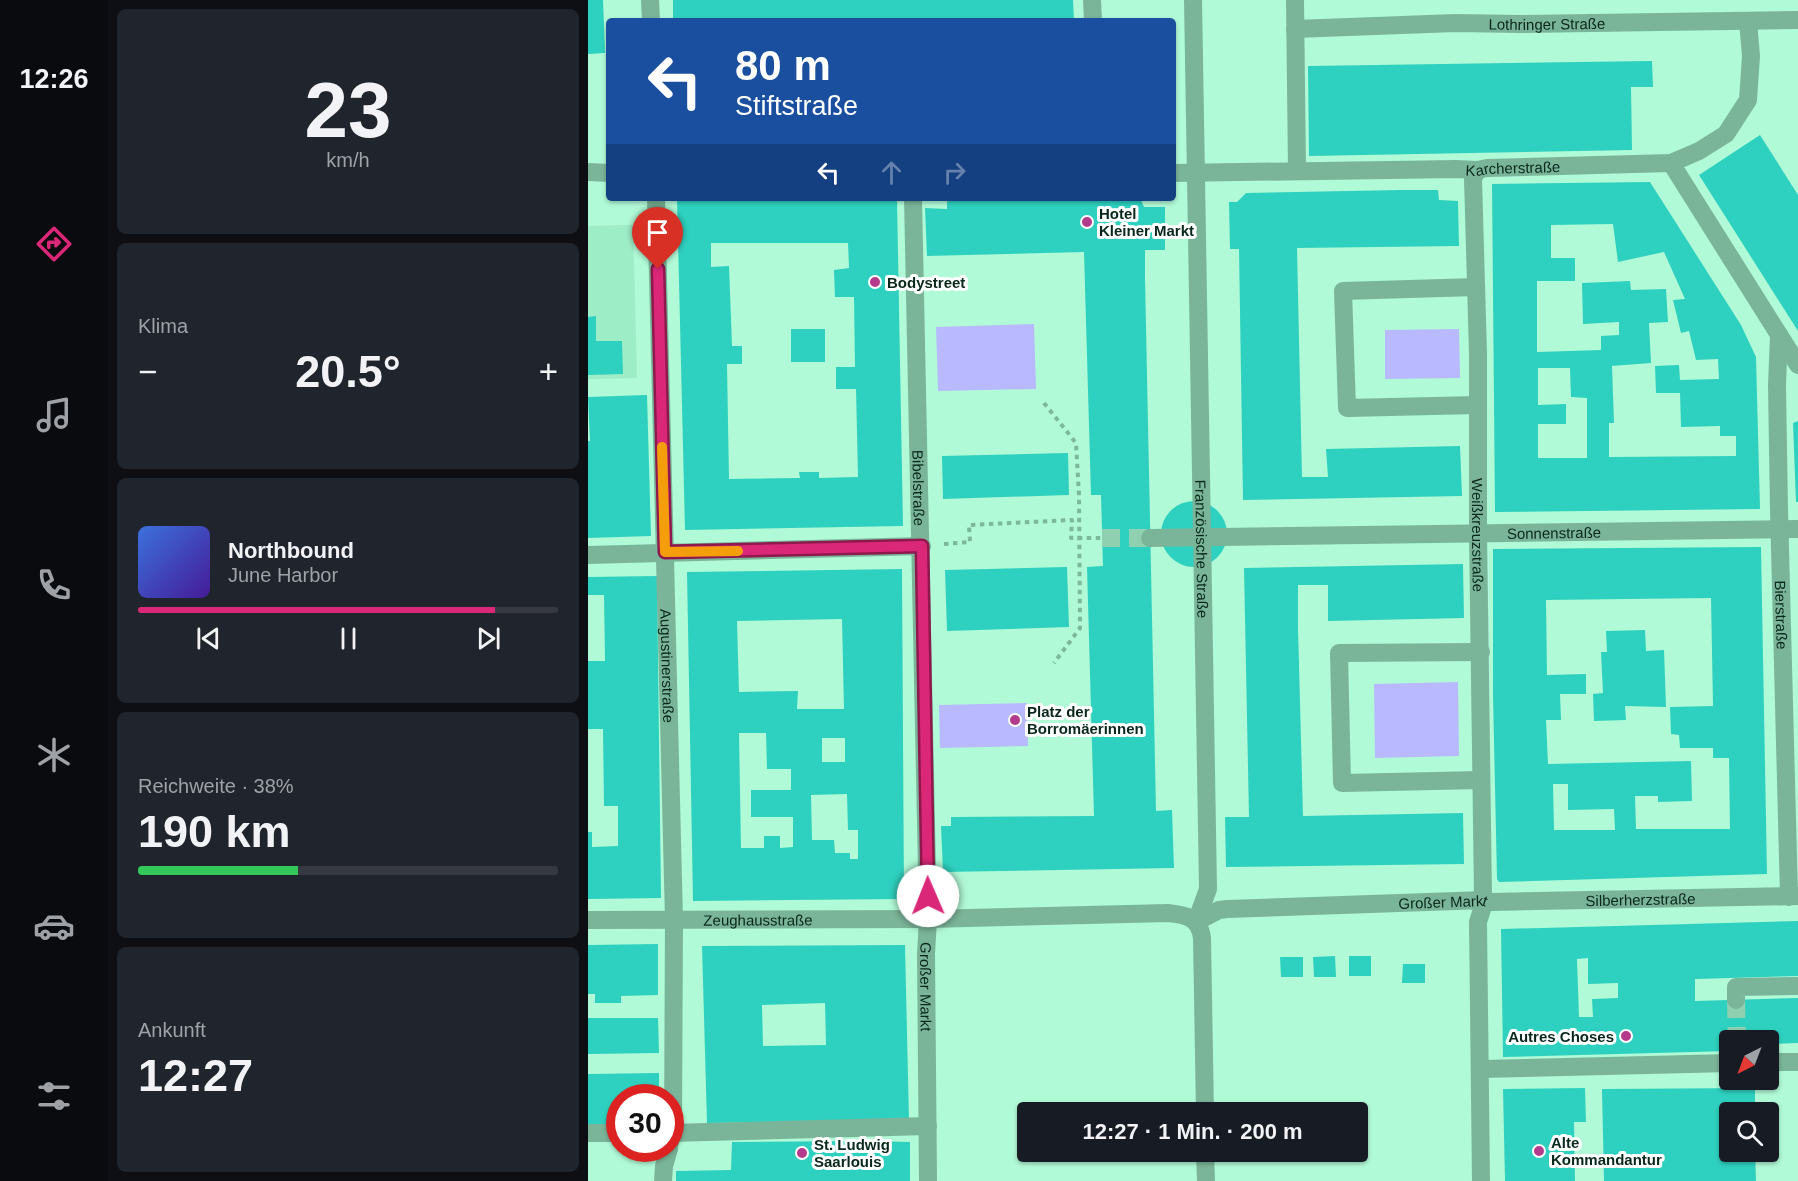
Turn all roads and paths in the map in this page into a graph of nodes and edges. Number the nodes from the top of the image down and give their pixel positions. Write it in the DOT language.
graph roads {
  1 [pos="650,0"];
  2 [pos="1092,0"];
  3 [pos="1193,0"];
  4 [pos="1294,0"];
  5 [pos="651,18"];
  6 [pos="1092,18"];
  7 [pos="1798,20"];
  8 [pos="1749,21"];
  9 [pos="1295,29"];
  10 [pos="1671,163"];
  11 [pos="1477,170"];
  12 [pos="1297,171"];
  13 [pos="588,172"];
  14 [pos="606,173"];
  15 [pos="1176,173"];
  16 [pos="1196,173"];
  17 [pos="656,201"];
  18 [pos="913,201"];
  19 [pos="1476,287"];
  20 [pos="1779,335"];
  21 [pos="1798,364"];
  22 [pos="1044,403"];
  23 [pos="1477,405"];
  24 [pos="1789,529"];
  25 [pos="1478,533"];
  26 [pos="1079,538"];
  27 [pos="1102,538"];
  28 [pos="1150,538"];
  29 [pos="1202,538"];
  30 [pos="930,545"];
  31 [pos="665,552"];
  32 [pos="588,555"];
  33 [pos="1480,652"];
  34 [pos="1054,663"];
  35 [pos="1481,780"];
  36 [pos="1794,897"];
  37 [pos="1485,900"];
  38 [pos="588,920"];
  39 [pos="674,920"];
  40 [pos="928,920"];
  41 [pos="1196,922"];
  42 [pos="1798,986"];
  43 [pos="1736,1000"];
  44 [pos="1779,1062"];
  45 [pos="1798,1062"];
  46 [pos="1719,1063"];
  47 [pos="1480,1069"];
  48 [pos="672,1084"];
  49 [pos="1205,1102"];
  50 [pos="928,1126"];
  51 [pos="588,1133"];
  52 [pos="606,1133"];
  53 [pos="684,1138"];
  54 [pos="667,1162"];
  55 [pos="1205,1162"];
  56 [pos="663,1181"];
  57 [pos="928,1181"];
  58 [pos="1206,1181"];
  59 [pos="1481,1181"];
  1 -- 5 [label="street"];
  2 -- 6 [label="street"];
  3 -- 16 [label="street, Französische Straße"];
  4 -- 9 [label="street"];
  7 -- 8 [label="street, Lothringer Straße"];
  8 -- 9 [label="street, Lothringer Straße"];
  8 -- 10 [label="street, Karcherstraße"];
  9 -- 12 [label="street"];
  10 -- 11 [label="street, Karcherstraße"];
  10 -- 20 [label="street"];
  11 -- 12 [label="street, Karcherstraße"];
  11 -- 19 [label="street, Weißkreuzstraße"];
  12 -- 16 [label="street, Karcherstraße"];
  13 -- 14 [label="street"];
  15 -- 16 [label="street, Karcherstraße"];
  16 -- 29 [label="street, Französische Straße"];
  17 -- 31 [label="street, Augustinerstraße"];
  18 -- 30 [label="street, Bibelstraße"];
  19 -- 23 [label="street, Weißkreuzstraße"];
  19 -- 23 [label="street"];
  20 -- 21 [label="street"];
  20 -- 24 [label="street, Bierstraße"];
  22 -- 26 [label="path"];
  23 -- 25 [label="street, Weißkreuzstraße"];
  24 -- 25 [label="street, Sonnenstraße"];
  24 -- 36 [label="street, Bierstraße"];
  25 -- 29 [label="street, Sonnenstraße"];
  25 -- 33 [label="street, Weißkreuzstraße"];
  26 -- 27 [label="path"];
  26 -- 30 [label="path"];
  26 -- 34 [label="path"];
  28 -- 29 [label="street, Sonnenstraße"];
  29 -- 41 [label="street, Französische Straße"];
  30 -- 31 [label="street"];
  30 -- 40 [label="street, Bibelstraße"];
  31 -- 32 [label="street"];
  31 -- 39 [label="street, Augustinerstraße"];
  33 -- 35 [label="street, Weißkreuzstraße"];
  33 -- 35 [label="street"];
  35 -- 37 [label="street, Weißkreuzstraße"];
  36 -- 37 [label="street, Silberherzstraße"];
  37 -- 41 [label="street, Großer Markt"];
  37 -- 47 [label="street, Großer Markt"];
  38 -- 39 [label="street, Zeughausstraße"];
  39 -- 40 [label="street, Zeughausstraße"];
  39 -- 48 [label="street, Augustinerstraße"];
  40 -- 41 [label="street"];
  40 -- 50 [label="street, Großer Markt"];
  41 -- 49 [label="street"];
  42 -- 43 [label="street"];
  44 -- 45 [label="street"];
  46 -- 47 [label="street"];
  47 -- 59 [label="street, Großer Markt"];
  50 -- 53 [label="street"];
  50 -- 57 [label="street, Großer Markt"];
  51 -- 52 [label="street"];
  54 -- 56 [label="street, Augustinerstraße"];
  55 -- 58 [label="street"];
}
